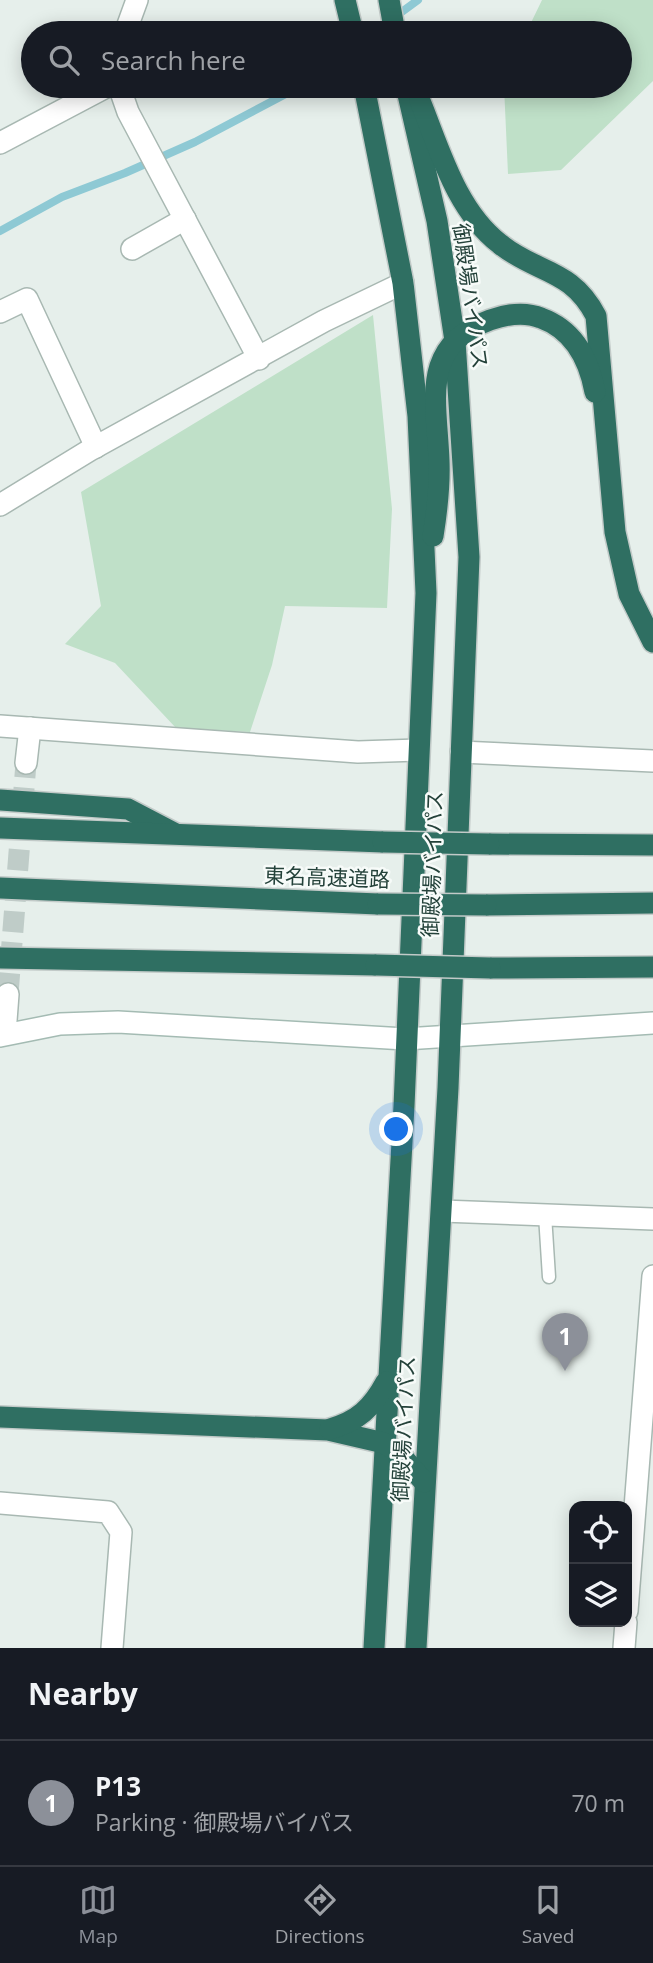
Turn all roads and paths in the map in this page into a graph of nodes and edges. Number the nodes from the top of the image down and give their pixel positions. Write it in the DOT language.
graph roads {
  1 [pos="137,0"];
  2 [pos="345,0"];
  3 [pos="389,0"];
  4 [pos="129,21"];
  5 [pos="350,21"];
  6 [pos="393,21"];
  7 [pos="85,98"];
  8 [pos="123,98"];
  9 [pos="366,98"];
  10 [pos="409,98"];
  11 [pos="418,98"];
  12 [pos="0,143"];
  13 [pos="185,219"];
  14 [pos="132,249"];
  15 [pos="403,283"];
  16 [pos="0,312"];
  17 [pos="455,341"];
  18 [pos="259,359"];
  19 [pos="96,447"];
  20 [pos="607,448"];
  21 [pos="0,505"];
  22 [pos="426,593"];
  23 [pos="653,642"];
  24 [pos="0,726"];
  25 [pos="30,728"];
  26 [pos="418,750"];
  27 [pos="461,752"];
  28 [pos="653,761"];
  29 [pos="26,763"];
  30 [pos="0,800"];
  31 [pos="0,828"];
  32 [pos="182,837"];
  33 [pos="653,845"];
  34 [pos="0,888"];
  35 [pos="653,903"];
  36 [pos="0,958"];
  37 [pos="653,967"];
  38 [pos="8,994"];
  39 [pos="653,1023"];
  40 [pos="2,1035"];
  41 [pos="449,1038"];
  42 [pos="405,1039"];
  43 [pos="442,1211"];
  44 [pos="545,1215"];
  45 [pos="653,1219"];
  46 [pos="653,1276"];
  47 [pos="549,1277"];
  48 [pos="388,1379"];
  49 [pos="0,1417"];
  50 [pos="328,1430"];
  51 [pos="384,1443"];
  52 [pos="424,1482"];
  53 [pos="0,1503"];
  54 [pos="631,1564"];
  55 [pos="626,1627"];
  56 [pos="112,1648"];
  57 [pos="374,1648"];
  58 [pos="416,1648"];
  59 [pos="624,1648"];
  1 -- 4 [label="street"];
  2 -- 5 [label="highway"];
  3 -- 6 [label="highway"];
  7 -- 12 [label="street"];
  8 -- 13 [label="street"];
  9 -- 15 [label="highway, 御殿場バイパス"];
  10 -- 17 [label="highway, 御殿場バイパス"];
  11 -- 20 [label="highway"];
  13 -- 14 [label="street"];
  13 -- 18 [label="street"];
  15 -- 18 [label="street"];
  15 -- 22 [label="highway, 御殿場バイパス"];
  16 -- 19 [label="street"];
  17 -- 20 [label="highway"];
  17 -- 22 [label="highway"];
  17 -- 27 [label="highway, 御殿場バイパス"];
  18 -- 19 [label="street"];
  19 -- 21 [label="street"];
  20 -- 23 [label="highway"];
  22 -- 26 [label="highway, 御殿場バイパス"];
  24 -- 25 [label="street"];
  25 -- 26 [label="street"];
  25 -- 29 [label="street"];
  26 -- 42 [label="highway, 御殿場バイパス"];
  27 -- 28 [label="street"];
  27 -- 41 [label="highway, 御殿場バイパス"];
  30 -- 32 [label="highway"];
  31 -- 32 [label="highway, 東名高速道路"];
  32 -- 33 [label="highway, 東名高速道路, bridge"];
  34 -- 35 [label="highway, 東名高速道路, bridge"];
  36 -- 37 [label="highway, bridge"];
  38 -- 40 [label="street"];
  39 -- 41 [label="street"];
  40 -- 42 [label="street"];
  41 -- 42 [label="street"];
  41 -- 43 [label="highway, 御殿場バイパス"];
  42 -- 48 [label="highway, 御殿場バイパス"];
  43 -- 44 [label="street"];
  43 -- 52 [label="highway, 御殿場バイパス"];
  44 -- 45 [label="street"];
  44 -- 47 [label="lane"];
  46 -- 54 [label="street"];
  48 -- 50 [label="highway"];
  48 -- 51 [label="highway, 御殿場バイパス"];
  49 -- 50 [label="highway"];
  50 -- 51 [label="highway"];
  51 -- 52 [label="highway"];
  51 -- 57 [label="highway, 御殿場バイパス"];
  52 -- 58 [label="highway, 御殿場バイパス"];
  53 -- 56 [label="street"];
  55 -- 59 [label="street"];
}
